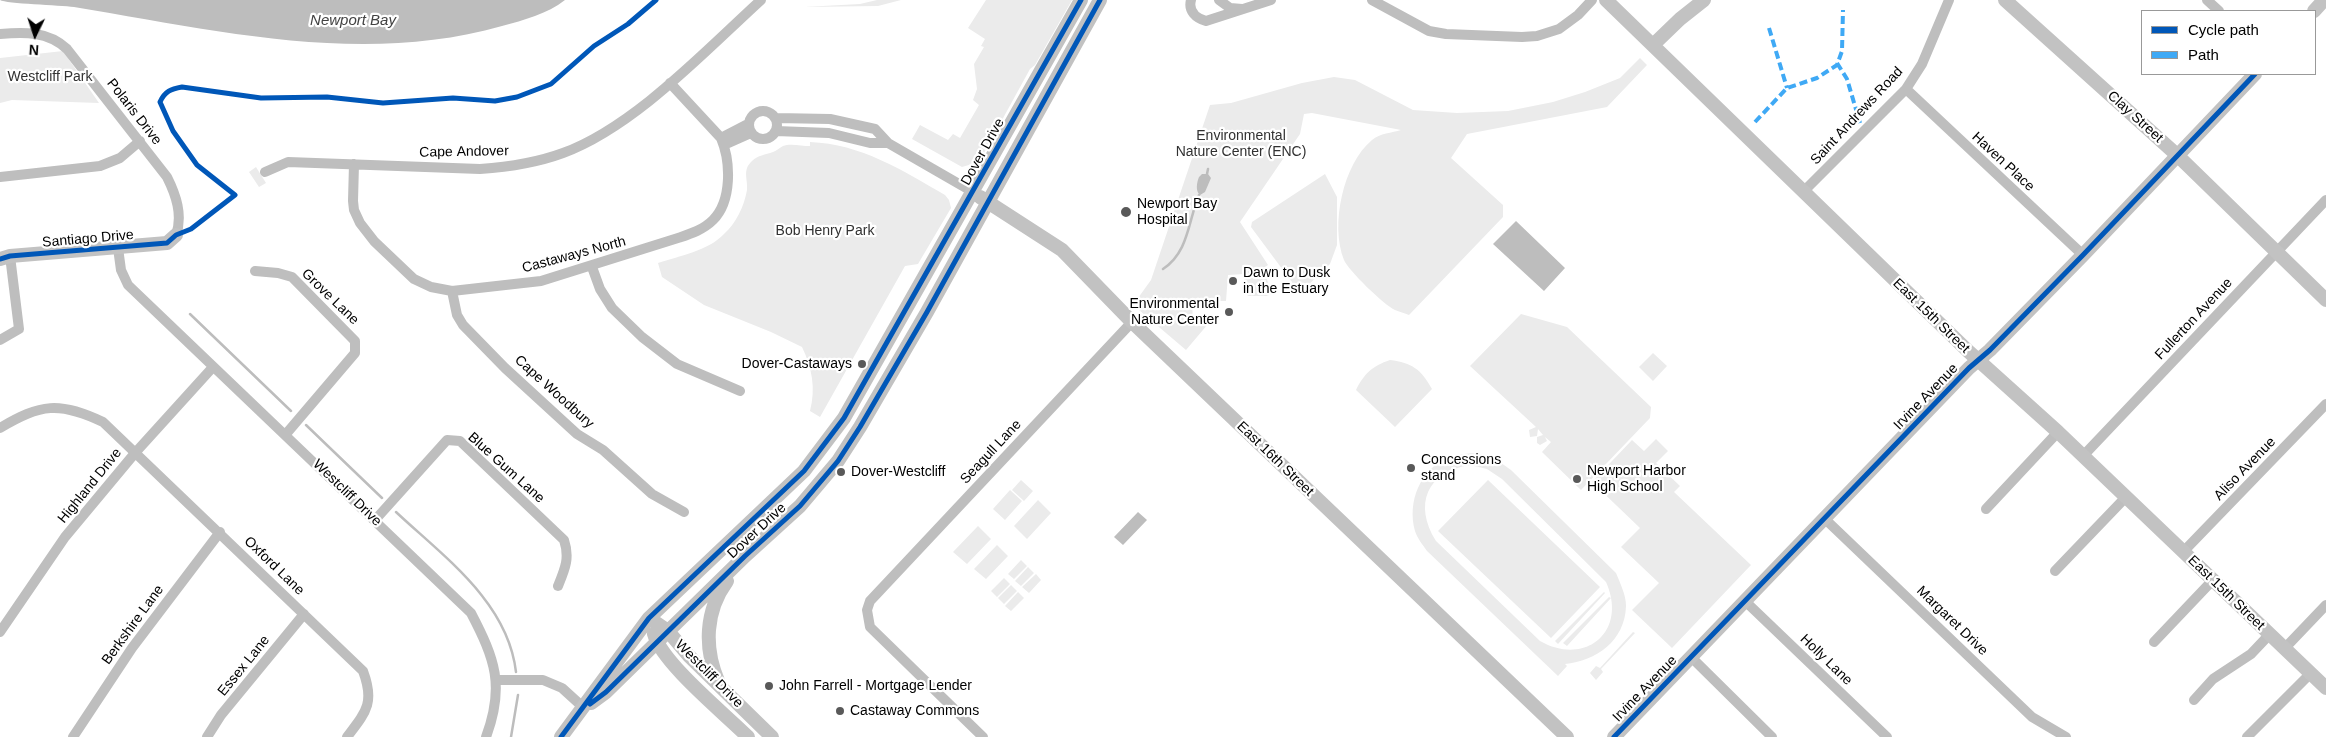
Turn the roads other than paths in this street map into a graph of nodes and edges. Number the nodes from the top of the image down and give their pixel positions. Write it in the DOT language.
graph roads {
  1 [pos="761,0"];
  2 [pos="1081,0"];
  3 [pos="1100,0"];
  4 [pos="1191,0"];
  5 [pos="1219,0"];
  6 [pos="1271,0"];
  7 [pos="1372,0"];
  8 [pos="1592,0"];
  9 [pos="1606,0"];
  10 [pos="1704,0"];
  11 [pos="1948,0"];
  12 [pos="2005,0"];
  13 [pos="2207,0"];
  14 [pos="2324,0"];
  15 [pos="1246,9"];
  16 [pos="2218,10"];
  17 [pos="2315,10"];
  18 [pos="0,34"];
  19 [pos="1653,45"];
  20 [pos="2254,75"];
  21 [pos="670,83"];
  22 [pos="1906,89"];
  23 [pos="776,118"];
  24 [pos="830,119"];
  25 [pos="750,129"];
  26 [pos="776,131"];
  27 [pos="828,133"];
  28 [pos="140,142"];
  29 [pos="722,142"];
  30 [pos="888,142"];
  31 [pos="2177,156"];
  32 [pos="354,164"];
  33 [pos="264,172"];
  34 [pos="0,177"];
  35 [pos="973,192"];
  36 [pos="1803,192"];
  37 [pos="2326,200"];
  38 [pos="988,201"];
  39 [pos="176,235"];
  40 [pos="118,248"];
  41 [pos="2276,252"];
  42 [pos="2083,255"];
  43 [pos="5,258"];
  44 [pos="592,266"];
  45 [pos="255,272"];
  46 [pos="452,291"];
  47 [pos="2326,300"];
  48 [pos="1132,322"];
  49 [pos="0,340"];
  50 [pos="1978,360"];
  51 [pos="213,368"];
  52 [pos="740,391"];
  53 [pos="2326,404"];
  54 [pos="844,418"];
  55 [pos="860,426"];
  56 [pos="0,428"];
  57 [pos="2058,432"];
  58 [pos="286,434"];
  59 [pos="135,453"];
  60 [pos="2083,456"];
  61 [pos="2126,497"];
  62 [pos="1986,509"];
  63 [pos="684,512"];
  64 [pos="1826,519"];
  65 [pos="375,520"];
  66 [pos="220,532"];
  67 [pos="2183,552"];
  68 [pos="745,556"];
  69 [pos="2054,572"];
  70 [pos="2212,581"];
  71 [pos="558,586"];
  72 [pos="1746,602"];
  73 [pos="2326,606"];
  74 [pos="304,614"];
  75 [pos="650,618"];
  76 [pos="668,631"];
  77 [pos="0,632"];
  78 [pos="2269,635"];
  79 [pos="656,642"];
  80 [pos="2154,642"];
  81 [pos="2284,649"];
  82 [pos="1692,658"];
  83 [pos="2310,674"];
  84 [pos="497,680"];
  85 [pos="720,686"];
  86 [pos="2326,688"];
  87 [pos="2194,700"];
  88 [pos="584,708"];
  89 [pos="73,737"];
  90 [pos="207,737"];
  91 [pos="347,737"];
  92 [pos="486,737"];
  93 [pos="561,737"];
  94 [pos="748,737"];
  95 [pos="771,737"];
  96 [pos="983,737"];
  97 [pos="1567,737"];
  98 [pos="1614,737"];
  99 [pos="1772,737"];
  100 [pos="1887,737"];
  101 [pos="2066,737"];
  102 [pos="2247,737"];
  1 -- 21 [label="street, Cape Andover"];
  2 -- 35 [label="street, Dover Drive"];
  3 -- 38 [label="street, Dover Drive"];
  4 -- 15 [label="street"];
  5 -- 15 [label="street"];
  6 -- 15 [label="street"];
  7 -- 8 [label="street"];
  9 -- 19 [label="street, East 15th Street"];
  10 -- 19 [label="street"];
  11 -- 22 [label="street, Saint Andrews Road"];
  12 -- 31 [label="street, Clay Street"];
  13 -- 16 [label="street"];
  14 -- 17 [label="street"];
  18 -- 28 [label="street, Polaris Drive"];
  19 -- 36 [label="street, East 15th Street"];
  20 -- 31 [label="street, Irvine Avenue"];
  21 -- 29 [label="street"];
  21 -- 32 [label="street, Cape Andover"];
  22 -- 36 [label="street, Saint Andrews Road"];
  22 -- 42 [label="street, Haven Place"];
  23 -- 24 [label="street"];
  23 -- 25 [label="street"];
  23 -- 26 [label="street"];
  24 -- 27 [label="street"];
  24 -- 30 [label="street"];
  25 -- 26 [label="street"];
  25 -- 29 [label="street"];
  26 -- 27 [label="street"];
  27 -- 30 [label="street"];
  28 -- 34 [label="street"];
  28 -- 39 [label="street, Polaris Drive"];
  29 -- 44 [label="street, Castaways North"];
  30 -- 35 [label="street"];
  31 -- 41 [label="street, Clay Street"];
  31 -- 42 [label="street, Irvine Avenue"];
  32 -- 33 [label="street, Cape Andover"];
  32 -- 46 [label="street, Castaways North"];
  35 -- 38 [label="street, East 16th Street"];
  35 -- 54 [label="street, Dover Drive"];
  36 -- 50 [label="street, East 15th Street"];
  37 -- 41 [label="street, Fullerton Avenue"];
  38 -- 48 [label="street, East 16th Street"];
  38 -- 55 [label="street, Dover Drive"];
  39 -- 40 [label="street, Santiago Drive"];
  40 -- 43 [label="street, Santiago Drive"];
  40 -- 51 [label="street, Westcliff Drive"];
  41 -- 47 [label="street, Clay Street"];
  41 -- 60 [label="street, Fullerton Avenue"];
  42 -- 50 [label="street, Irvine Avenue"];
  43 -- 49 [label="street"];
  44 -- 46 [label="street, Castaways North"];
  44 -- 52 [label="street"];
  45 -- 58 [label="street, Grove Lane"];
  46 -- 63 [label="street, Cape Woodbury"];
  48 -- 96 [label="street, Seagull Lane"];
  48 -- 97 [label="street, East 16th Street"];
  50 -- 57 [label="street, East 15th Street"];
  50 -- 64 [label="street, Irvine Avenue"];
  51 -- 58 [label="street, Westcliff Drive"];
  51 -- 59 [label="street, Highland Drive"];
  53 -- 67 [label="street, Aliso Avenue"];
  54 -- 55 [label="street"];
  54 -- 75 [label="street, Dover Drive"];
  55 -- 68 [label="street, Dover Drive"];
  56 -- 59 [label="street, Oxford Lane"];
  57 -- 60 [label="street, East 15th Street"];
  57 -- 62 [label="street"];
  58 -- 65 [label="street, Westcliff Drive"];
  59 -- 66 [label="street, Oxford Lane"];
  59 -- 77 [label="street, Highland Drive"];
  60 -- 61 [label="street, East 15th Street"];
  61 -- 67 [label="street, East 15th Street"];
  61 -- 69 [label="street"];
  64 -- 72 [label="street, Irvine Avenue"];
  64 -- 101 [label="street, Margaret Drive"];
  65 -- 71 [label="street, Blue Gum Lane"];
  65 -- 84 [label="street, Westcliff Drive"];
  66 -- 74 [label="street, Oxford Lane"];
  66 -- 89 [label="street, Berkshire Lane"];
  67 -- 70 [label="street, East 15th Street"];
  68 -- 76 [label="street, Dover Drive"];
  68 -- 85 [label="street"];
  70 -- 78 [label="street, East 15th Street"];
  70 -- 80 [label="street"];
  72 -- 82 [label="street, Irvine Avenue"];
  72 -- 100 [label="street, Holly Lane"];
  73 -- 81 [label="street"];
  74 -- 90 [label="street, Essex Lane"];
  74 -- 91 [label="street, Oxford Lane"];
  75 -- 76 [label="street, Westcliff Drive"];
  75 -- 79 [label="street, Westcliff Drive"];
  75 -- 88 [label="street, Dover Drive"];
  76 -- 79 [label="street, Dover Drive"];
  76 -- 85 [label="street, Westcliff Drive"];
  78 -- 81 [label="street, East 15th Street"];
  78 -- 87 [label="street"];
  79 -- 88 [label="street, Dover Drive"];
  79 -- 94 [label="street, Westcliff Drive"];
  81 -- 83 [label="street, East 15th Street"];
  82 -- 98 [label="street, Irvine Avenue"];
  82 -- 99 [label="street"];
  83 -- 86 [label="street, East 15th Street"];
  83 -- 102 [label="street"];
  84 -- 88 [label="street"];
  84 -- 92 [label="street"];
  85 -- 95 [label="street, Westcliff Drive"];
  88 -- 93 [label="street, Dover Drive"];
}
